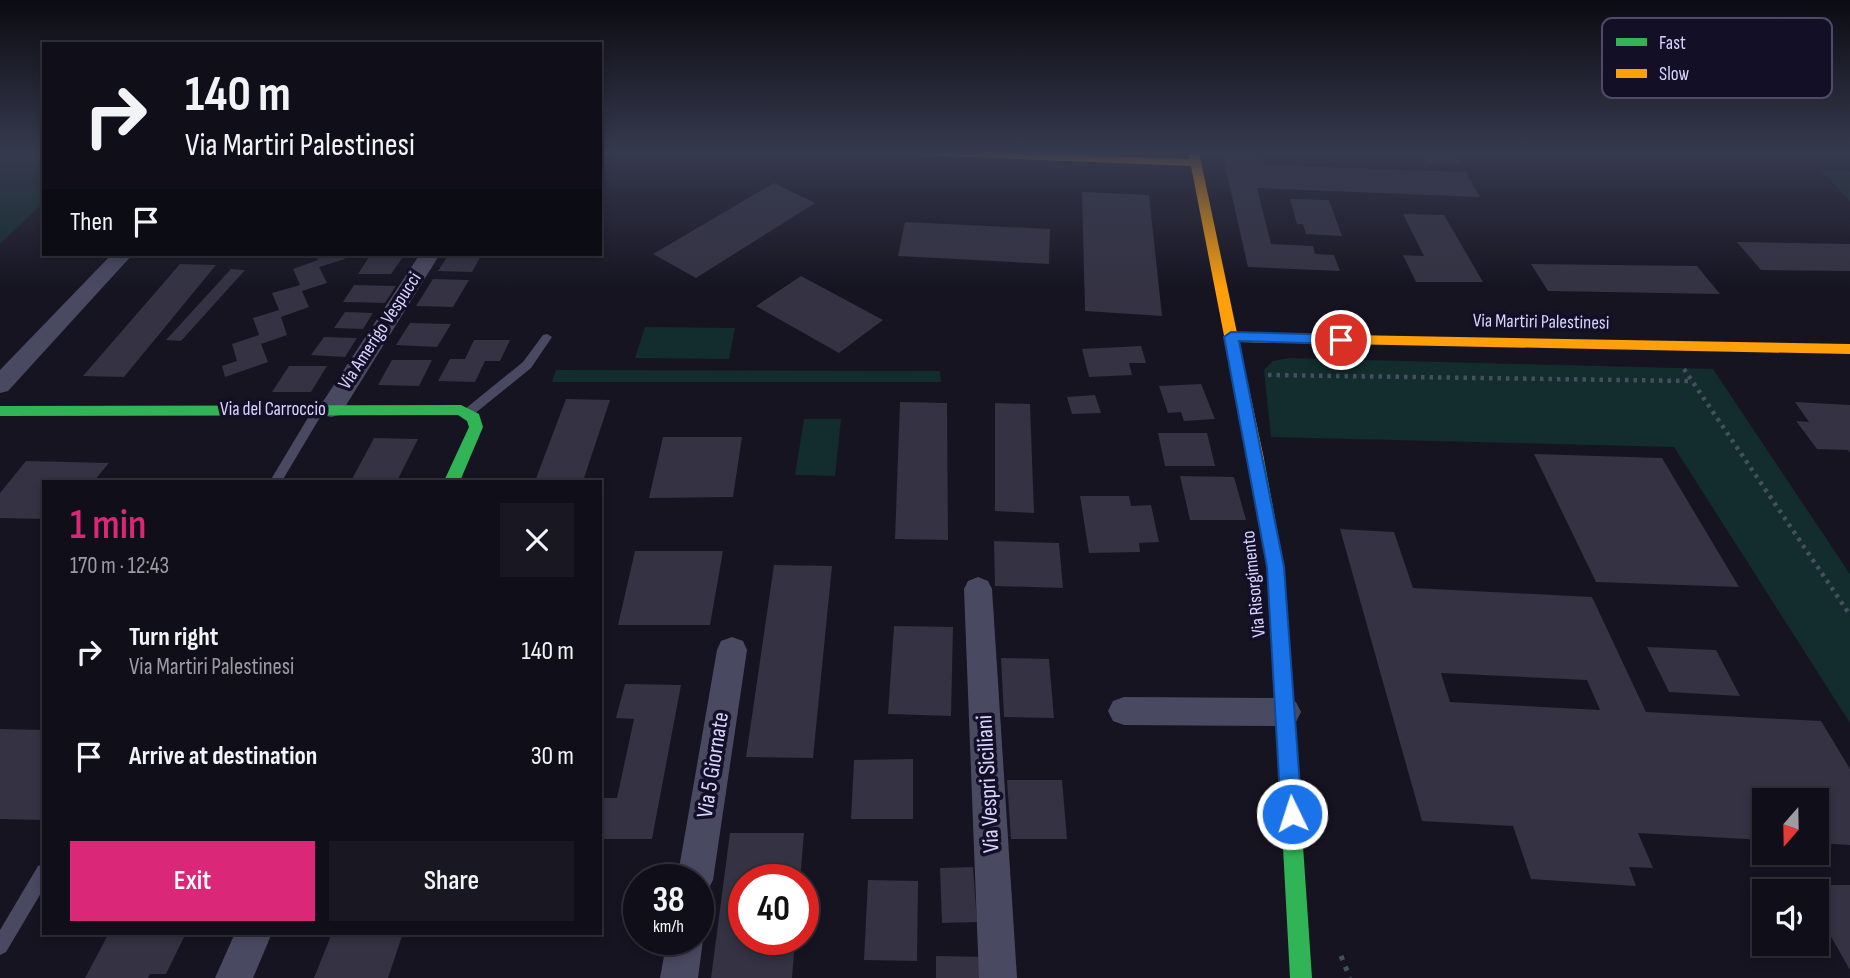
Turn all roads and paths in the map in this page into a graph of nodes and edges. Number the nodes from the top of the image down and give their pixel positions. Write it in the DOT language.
graph roads {
  1 [pos="1203,198"];
  2 [pos="121,256"];
  3 [pos="429,256"];
  4 [pos="547,337"];
  5 [pos="1231,337"];
  6 [pos="1850,349"];
  7 [pos="1680,363"];
  8 [pos="1259,374"];
  9 [pos="1691,381"];
  10 [pos="0,385"];
  11 [pos="325,409"];
  12 [pos="0,411"];
  13 [pos="469,412"];
  14 [pos="277,480"];
  15 [pos="452,480"];
  16 [pos="978,589"];
  17 [pos="1850,615"];
  18 [pos="732,650"];
  19 [pos="1124,711"];
  20 [pos="1285,712"];
  21 [pos="698,864"];
  22 [pos="42,875"];
  23 [pos="253,935"];
  24 [pos="0,946"];
  25 [pos="683,955"];
  26 [pos="234,978"];
  27 [pos="679,978"];
  28 [pos="998,978"];
  29 [pos="1301,978"];
  1 -- 5 [label="street, Via Risorgimento"];
  2 -- 10 [label="street"];
  3 -- 11 [label="street, Via Amerigo Vespucci"];
  4 -- 13 [label="lane"];
  5 -- 6 [label="street, Via Martiri Palestinesi"];
  5 -- 20 [label="street, Via Risorgimento"];
  7 -- 9 [label="path"];
  8 -- 9 [label="path"];
  9 -- 17 [label="path"];
  11 -- 12 [label="street, Via del Carroccio"];
  11 -- 13 [label="street, Via del Carroccio"];
  11 -- 14 [label="lane"];
  13 -- 15 [label="street"];
  16 -- 28 [label="street, Via Vespri Siciliani"];
  18 -- 21 [label="street, Via 5 Giornate"];
  19 -- 20 [label="street"];
  20 -- 29 [label="street, Via Risorgimento"];
  22 -- 24 [label="lane"];
  23 -- 26 [label="street"];
  25 -- 27 [label="street"];
}
